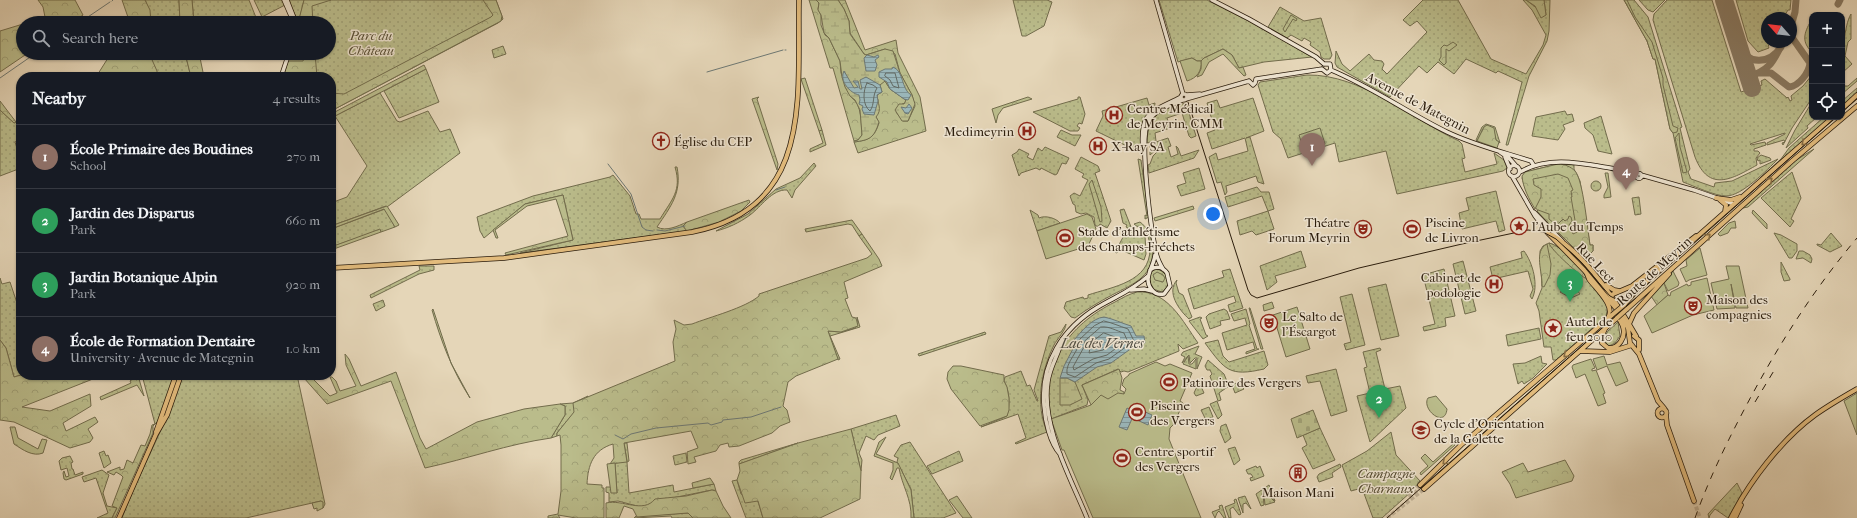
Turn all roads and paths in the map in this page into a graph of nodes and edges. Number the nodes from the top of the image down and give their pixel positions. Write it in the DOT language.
graph roads {
  1 [pos="286,0"];
  2 [pos="799,0"];
  3 [pos="1156,0"];
  4 [pos="1212,0"];
  5 [pos="292,16"];
  6 [pos="286,60"];
  7 [pos="1324,64"];
  8 [pos="1322,69"];
  9 [pos="1331,70"];
  10 [pos="283,72"];
  11 [pos="1857,96"];
  12 [pos="1184,97"];
  13 [pos="1845,106"];
  14 [pos="1857,106"];
  15 [pos="1830,120"];
  16 [pos="1505,154"];
  17 [pos="1517,166"];
  18 [pos="1534,166"];
  19 [pos="1527,168"];
  20 [pos="1510,169"];
  21 [pos="1519,173"];
  22 [pos="1512,176"];
  23 [pos="1521,189"];
  24 [pos="1743,196"];
  25 [pos="1718,199"];
  26 [pos="1734,204"];
  27 [pos="1742,207"];
  28 [pos="1532,210"];
  29 [pos="1724,212"];
  30 [pos="1548,233"];
  31 [pos="1701,233"];
  32 [pos="1566,245"];
  33 [pos="1156,252"];
  34 [pos="336,268"];
  35 [pos="1672,268"];
  36 [pos="1163,269"];
  37 [pos="1150,270"];
  38 [pos="1587,273"];
  39 [pos="1148,276"];
  40 [pos="1602,282"];
  41 [pos="1622,290"];
  42 [pos="1130,291"];
  43 [pos="1153,292"];
  44 [pos="1611,294"];
  45 [pos="1611,302"];
  46 [pos="1619,312"];
  47 [pos="1605,321"];
  48 [pos="1629,324"];
  49 [pos="1608,326"];
  50 [pos="1636,336"];
  51 [pos="1631,342"];
  52 [pos="1638,343"];
  53 [pos="1579,351"];
  54 [pos="1639,354"];
  55 [pos="174,380"];
  56 [pos="179,380"];
  57 [pos="1857,389"];
  58 [pos="1658,401"];
  59 [pos="1664,408"];
  60 [pos="1658,411"];
  61 [pos="1666,415"];
  62 [pos="1661,417"];
  63 [pos="1667,424"];
  64 [pos="156,434"];
  65 [pos="1420,484"];
  66 [pos="1424,488"];
  67 [pos="1742,500"];
  68 [pos="1694,501"];
  69 [pos="119,518"];
  70 [pos="1088,518"];
  71 [pos="1731,518"];
  72 [pos="1735,518"];
  1 -- 5 [label="main road"];
  2 -- 34 [label="main road"];
  3 -- 12 [label="main road"];
  4 -- 7 [label="main road"];
  6 -- 10 [label="main road"];
  7 -- 8 [label="main road"];
  7 -- 9 [label="main road"];
  8 -- 9 [label="main road"];
  8 -- 12 [label="main road"];
  9 -- 16 [label="main road, Avenue de Mategnin"];
  11 -- 13 [label="main road"];
  12 -- 33 [label="main road"];
  27 -- 14 [label="main road, Route de Meyrin, one-way"];
  15 -- 24 [label="main road, Route de Meyrin, one-way"];
  16 -- 17 [label="main road, Avenue de Mategnin"];
  16 -- 18 [label="main road, Avenue de Mategnin"];
  16 -- 20 [label="main road"];
  17 -- 19 [label="main road"];
  17 -- 20 [label="main road"];
  17 -- 21 [label="main road"];
  18 -- 19 [label="main road"];
  18 -- 25 [label="main road"];
  19 -- 21 [label="main road"];
  20 -- 22 [label="main road"];
  21 -- 22 [label="main road"];
  21 -- 23 [label="main road, Rue Lect"];
  22 -- 23 [label="main road, Rue Lect"];
  23 -- 28 [label="main road, Rue Lect"];
  24 -- 25 [label="main road"];
  24 -- 26 [label="main road, Route de Meyrin"];
  25 -- 26 [label="main road"];
  25 -- 29 [label="main road"];
  26 -- 27 [label="main road"];
  26 -- 29 [label="main road, Route de Meyrin"];
  35 -- 27 [label="main road, Route de Meyrin, one-way"];
  28 -- 30 [label="main road, Rue Lect"];
  28 -- 32 [label="main road, Rue Lect"];
  29 -- 31 [label="main road, Route de Meyrin"];
  30 -- 32 [label="main road, Rue Lect"];
  30 -- 38 [label="main road, Rue Lect"];
  31 -- 41 [label="main road"];
  31 -- 47 [label="main road, Route de Meyrin, bridge"];
  32 -- 40 [label="main road, Rue Lect"];
  33 -- 36 [label="main road"];
  33 -- 37 [label="main road"];
  35 -- 48 [label="main road"];
  35 -- 49 [label="main road, Route de Meyrin, bridge"];
  36 -- 37 [label="main road"];
  36 -- 43 [label="main road"];
  37 -- 39 [label="main road"];
  38 -- 45 [label="main road, Rue Lect"];
  38 -- 47 [label="main road"];
  39 -- 42 [label="main road"];
  39 -- 43 [label="main road"];
  40 -- 41 [label="main road"];
  40 -- 44 [label="main road, Rue Lect"];
  41 -- 44 [label="main road"];
  42 -- 43 [label="main road"];
  42 -- 70 [label="main road"];
  44 -- 46 [label="main road"];
  44 -- 48 [label="main road, Rue Lect"];
  45 -- 46 [label="main road, Rue Lect"];
  45 -- 49 [label="main road"];
  46 -- 51 [label="main road, Rue Lect"];
  47 -- 65 [label="main road, Route de Meyrin, one-way"];
  48 -- 50 [label="main road, Rue Lect"];
  49 -- 53 [label="main road, Route de Meyrin"];
  50 -- 51 [label="main road"];
  50 -- 52 [label="main road, Rue Lect"];
  51 -- 52 [label="main road"];
  51 -- 53 [label="main road"];
  51 -- 54 [label="main road, Rue Lect"];
  52 -- 54 [label="main road, Rue Lect"];
  53 -- 66 [label="main road, Route de Meyrin"];
  54 -- 58 [label="main road, Rue Lect"];
  55 -- 64 [label="main road"];
  56 -- 64 [label="main road"];
  57 -- 67 [label="main road"];
  58 -- 59 [label="main road, Rue Lect"];
  58 -- 60 [label="main road, Rue Lect"];
  59 -- 60 [label="main road"];
  59 -- 61 [label="main road"];
  60 -- 62 [label="main road"];
  61 -- 62 [label="main road"];
  61 -- 63 [label="main road"];
  62 -- 63 [label="main road"];
  63 -- 68 [label="main road"];
  64 -- 69 [label="main road"];
  67 -- 71 [label="main road"];
  67 -- 72 [label="main road"];
}
